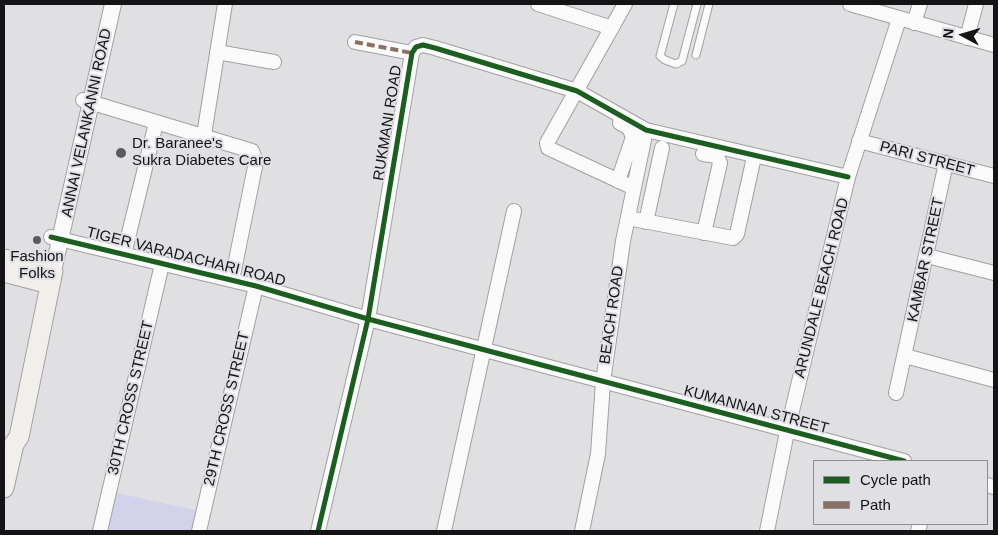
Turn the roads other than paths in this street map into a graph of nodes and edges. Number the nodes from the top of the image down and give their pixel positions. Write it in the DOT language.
graph roads {
  1 [pos="106,4"];
  2 [pos="113,4"];
  3 [pos="225,4"];
  4 [pos="538,4"];
  5 [pos="625,4"];
  6 [pos="674,4"];
  7 [pos="697,4"];
  8 [pos="709,4"];
  9 [pos="850,4"];
  10 [pos="920,4"];
  11 [pos="970,4"];
  12 [pos="976,4"];
  13 [pos="899,19"];
  14 [pos="914,23"];
  15 [pos="612,28"];
  16 [pos="963,37"];
  17 [pos="355,42"];
  18 [pos="994,45"];
  19 [pos="217,52"];
  20 [pos="412,53"];
  21 [pos="696,55"];
  22 [pos="274,62"];
  23 [pos="574,94"];
  24 [pos="86,102"];
  25 [pos="156,123"];
  26 [pos="646,130"];
  27 [pos="204,135"];
  28 [pos="859,141"];
  29 [pos="662,148"];
  30 [pos="698,153"];
  31 [pos="754,157"];
  32 [pos="640,159"];
  33 [pos="658,163"];
  34 [pos="946,163"];
  35 [pos="994,176"];
  36 [pos="848,177"];
  37 [pos="618,181"];
  38 [pos="634,188"];
  39 [pos="514,211"];
  40 [pos="628,218"];
  41 [pos="646,222"];
  42 [pos="704,233"];
  43 [pos="56,239"];
  44 [pos="124,254"];
  45 [pos="927,256"];
  46 [pos="4,259"];
  47 [pos="162,264"];
  48 [pos="4,272"];
  49 [pos="994,273"];
  50 [pos="47,276"];
  51 [pos="232,280"];
  52 [pos="256,286"];
  53 [pos="368,319"];
  54 [pos="484,351"];
  55 [pos="905,356"];
  56 [pos="994,380"];
  57 [pos="603,382"];
  58 [pos="896,393"];
  59 [pos="787,432"];
  60 [pos="10,448"];
  61 [pos="900,460"];
  62 [pos="4,488"];
  63 [pos="100,531"];
  64 [pos="199,531"];
  65 [pos="318,531"];
  66 [pos="444,531"];
  67 [pos="582,531"];
  68 [pos="767,531"];
  1 -- 24 [label="street, ANNAI VELANKANNI ROAD"];
  2 -- 24 [label="street, ANNAI VELANKANNI ROAD"];
  3 -- 19 [label="street"];
  4 -- 15 [label="street"];
  5 -- 15 [label="street"];
  6 -- 7 [label="lane"];
  8 -- 21 [label="lane"];
  9 -- 13 [label="street"];
  10 -- 14 [label="street"];
  11 -- 16 [label="street"];
  12 -- 16 [label="street"];
  13 -- 14 [label="street"];
  13 -- 28 [label="street, ARUNDALE BEACH ROAD"];
  14 -- 16 [label="street"];
  15 -- 23 [label="street"];
  16 -- 18 [label="street"];
  17 -- 20 [label="street"];
  19 -- 22 [label="street"];
  19 -- 27 [label="street"];
  20 -- 23 [label="street, RUKMANI ROAD"];
  20 -- 53 [label="street, RUKMANI ROAD"];
  23 -- 26 [label="street, RUKMANI ROAD"];
  23 -- 37 [label="street"];
  23 -- 37 [label="street"];
  24 -- 25 [label="street"];
  24 -- 43 [label="street, ANNAI VELANKANNI ROAD"];
  25 -- 27 [label="street"];
  25 -- 44 [label="street"];
  26 -- 31 [label="street, RUKMANI ROAD"];
  26 -- 32 [label="street, BEACH ROAD"];
  27 -- 51 [label="street"];
  28 -- 34 [label="street, PARI STREET"];
  28 -- 36 [label="street, ARUNDALE BEACH ROAD"];
  29 -- 33 [label="street"];
  30 -- 42 [label="street"];
  31 -- 36 [label="street, RUKMANI ROAD"];
  31 -- 42 [label="street"];
  32 -- 33 [label="street"];
  32 -- 38 [label="street, BEACH ROAD"];
  33 -- 41 [label="street"];
  34 -- 35 [label="street, PARI STREET"];
  34 -- 45 [label="street, KAMBAR STREET"];
  36 -- 59 [label="street, ARUNDALE BEACH ROAD"];
  37 -- 38 [label="street"];
  38 -- 40 [label="street, BEACH ROAD"];
  39 -- 54 [label="street"];
  40 -- 41 [label="street"];
  40 -- 57 [label="street, BEACH ROAD"];
  41 -- 42 [label="street"];
  43 -- 44 [label="street, TIGER VARADACHARI ROAD"];
  43 -- 50 [label="street, ANNAI VELANKANNI ROAD"];
  44 -- 47 [label="street, TIGER VARADACHARI ROAD"];
  45 -- 49 [label="street"];
  45 -- 55 [label="street, KAMBAR STREET"];
  46 -- 50 [label="main road"];
  47 -- 51 [label="street, TIGER VARADACHARI ROAD"];
  47 -- 63 [label="street, 30TH CROSS STREET"];
  48 -- 50 [label="main road"];
  50 -- 60 [label="main road"];
  51 -- 52 [label="street, TIGER VARADACHARI ROAD"];
  52 -- 53 [label="street, TIGER VARADACHARI ROAD"];
  52 -- 64 [label="street, 29TH CROSS STREET"];
  53 -- 54 [label="street, TIGER VARADACHARI ROAD"];
  53 -- 65 [label="street, RUKMANI ROAD"];
  54 -- 57 [label="street, TIGER VARADACHARI ROAD"];
  54 -- 66 [label="street"];
  55 -- 56 [label="street"];
  55 -- 58 [label="street, KAMBAR STREET"];
  57 -- 59 [label="street, KUMANNAN STREET"];
  57 -- 67 [label="street, BEACH ROAD"];
  59 -- 61 [label="street, KUMANNAN STREET"];
  59 -- 68 [label="street, ARUNDALE BEACH ROAD"];
  60 -- 62 [label="main road"];
}
